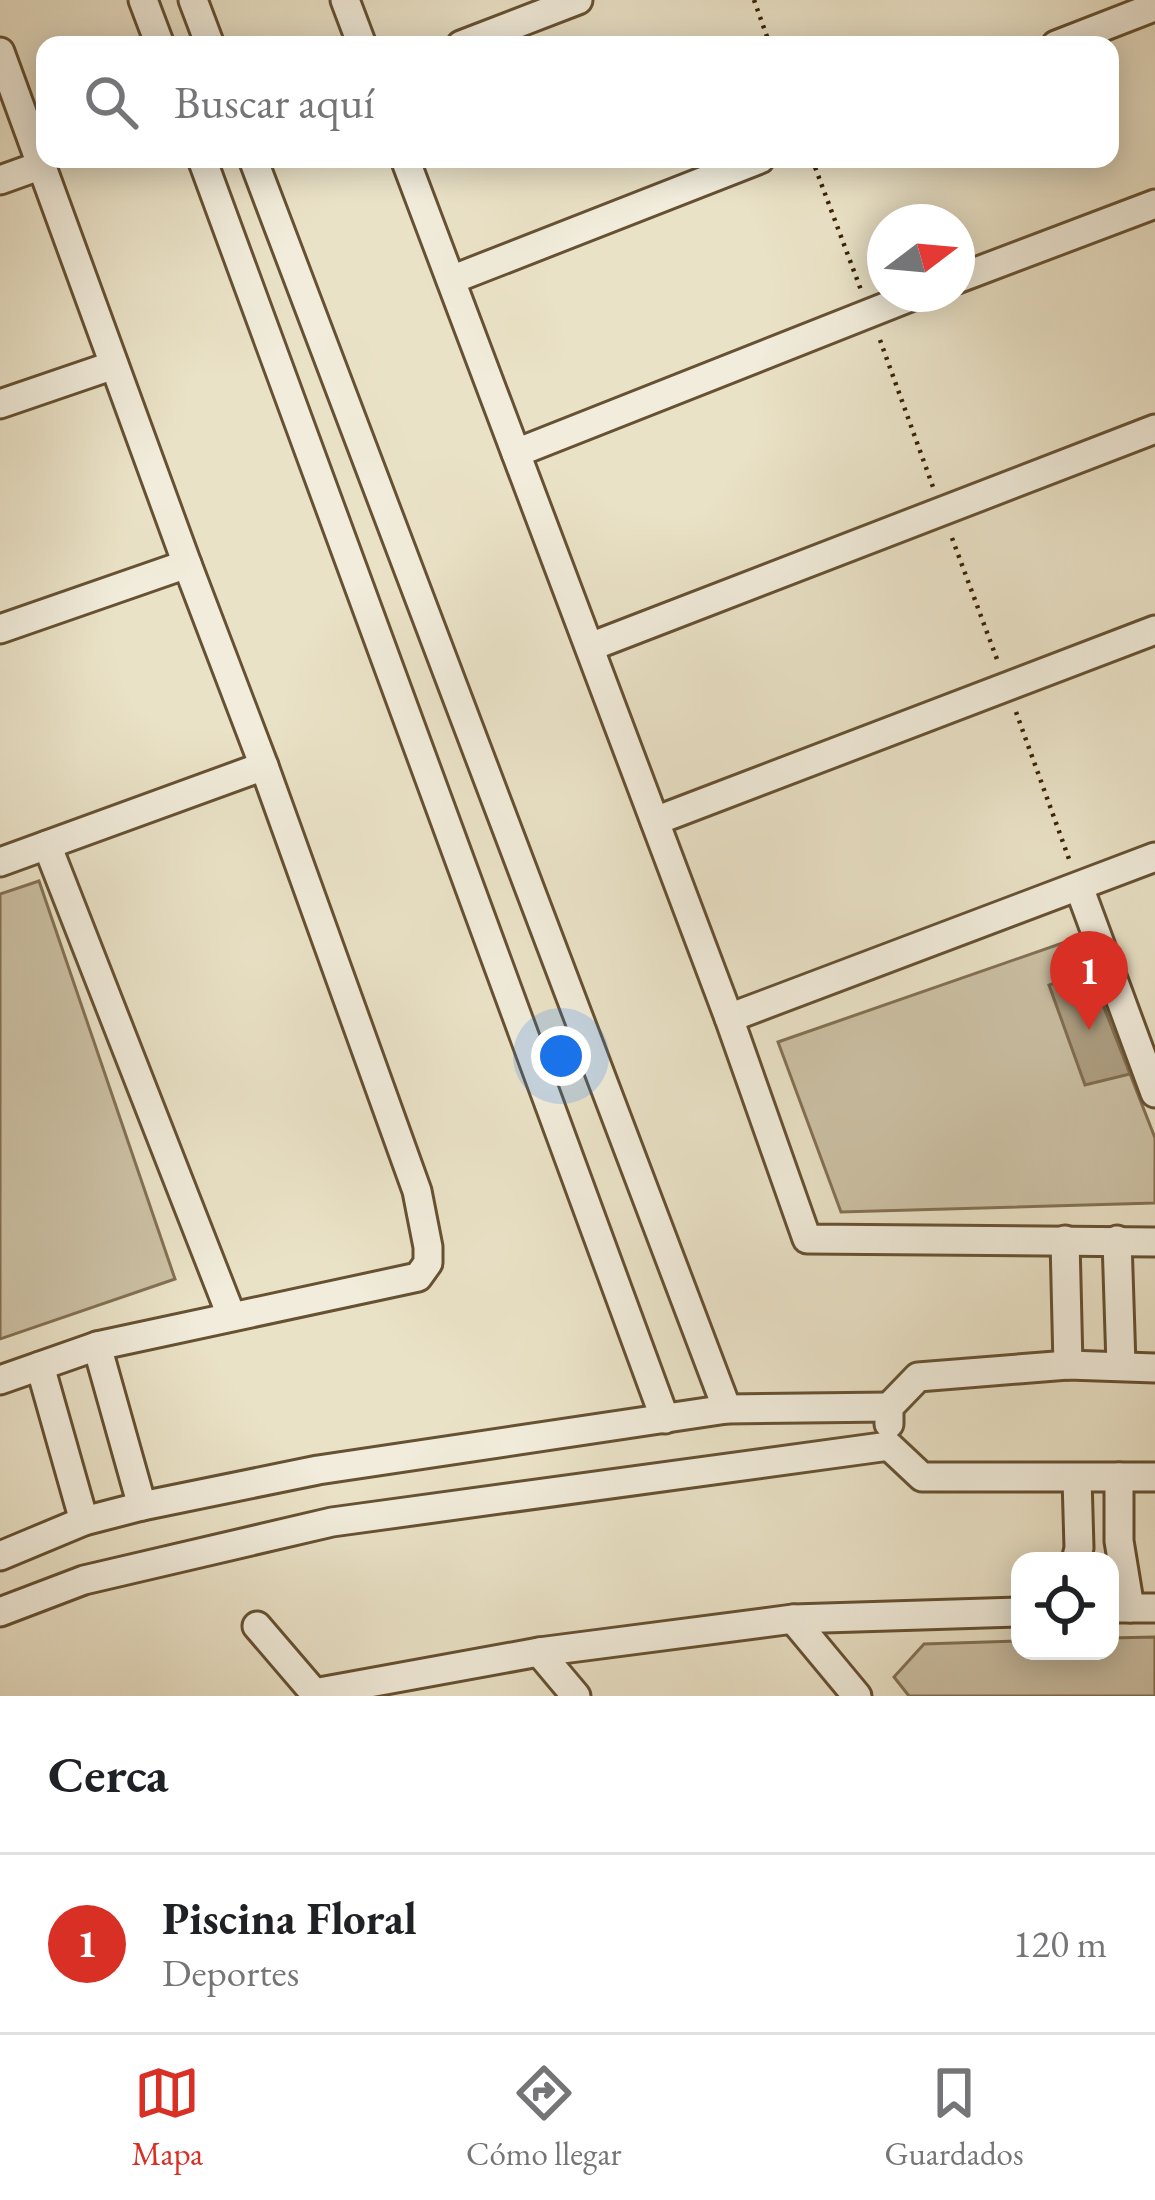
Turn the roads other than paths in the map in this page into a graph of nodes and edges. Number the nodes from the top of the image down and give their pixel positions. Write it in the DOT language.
graph roads {
  1 [pos="143,0"];
  2 [pos="193,0"];
  3 [pos="345,0"];
  4 [pos="578,0"];
  5 [pos="1154,5"];
  6 [pos="157,36"];
  7 [pos="207,36"];
  8 [pos="359,36"];
  9 [pos="484,36"];
  10 [pos="1078,36"];
  11 [pos="0,52"];
  12 [pos="36,149"];
  13 [pos="36,167"];
  14 [pos="43,168"];
  15 [pos="205,168"];
  16 [pos="256,168"];
  17 [pos="408,168"];
  18 [pos="737,168"];
  19 [pos="0,179"];
  20 [pos="1155,204"];
  21 [pos="975,272"];
  22 [pos="451,280"];
  23 [pos="872,312"];
  24 [pos="114,365"];
  25 [pos="0,404"];
  26 [pos="1155,429"];
  27 [pos="516,453"];
  28 [pos="187,564"];
  29 [pos="0,629"];
  30 [pos="1155,630"];
  31 [pos="590,647"];
  32 [pos="264,766"];
  33 [pos="655,821"];
  34 [pos="47,845"];
  35 [pos="1155,857"];
  36 [pos="0,862"];
  37 [pos="1079,887"];
  38 [pos="729,1018"];
  39 [pos="1155,1093"];
  40 [pos="1065,1240"];
  41 [pos="1117,1240"];
  42 [pos="1155,1242"];
  43 [pos="231,1315"];
  44 [pos="97,1346"];
  45 [pos="1068,1365"];
  46 [pos="1121,1365"];
  47 [pos="40,1366"];
  48 [pos="1155,1368"];
  49 [pos="0,1380"];
  50 [pos="889,1407"];
  51 [pos="727,1409"];
  52 [pos="665,1419"];
  53 [pos="889,1446"];
  54 [pos="1120,1477"];
  55 [pos="1155,1477"];
  56 [pos="1077,1478"];
  57 [pos="142,1506"];
  58 [pos="84,1521"];
  59 [pos="1077,1552"];
  60 [pos="0,1556"];
  61 [pos="1132,1608"];
  62 [pos="0,1612"];
  63 [pos="1011,1612"];
  64 [pos="793,1619"];
  65 [pos="257,1626"];
  66 [pos="539,1652"];
  67 [pos="316,1695"];
  68 [pos="576,1696"];
  69 [pos="857,1696"];
  1 -- 6 [label="street"];
  2 -- 7 [label="street"];
  3 -- 8 [label="street"];
  4 -- 9 [label="street"];
  5 -- 10 [label="street"];
  11 -- 12 [label="street"];
  13 -- 19 [label="street"];
  14 -- 24 [label="street"];
  15 -- 52 [label="street"];
  16 -- 51 [label="street"];
  17 -- 22 [label="street"];
  18 -- 22 [label="street"];
  20 -- 21 [label="street"];
  22 -- 27 [label="street"];
  23 -- 27 [label="street"];
  24 -- 25 [label="street"];
  24 -- 28 [label="street"];
  26 -- 31 [label="street"];
  27 -- 31 [label="street"];
  28 -- 29 [label="street"];
  28 -- 32 [label="street"];
  30 -- 33 [label="street"];
  31 -- 33 [label="street"];
  32 -- 34 [label="street"];
  32 -- 43 [label="street"];
  33 -- 38 [label="street"];
  34 -- 36 [label="street"];
  34 -- 43 [label="street"];
  35 -- 37 [label="street"];
  37 -- 38 [label="street"];
  37 -- 39 [label="street"];
  38 -- 40 [label="street"];
  40 -- 41 [label="street"];
  40 -- 45 [label="street"];
  41 -- 42 [label="street"];
  41 -- 46 [label="street"];
  43 -- 44 [label="street"];
  44 -- 47 [label="street"];
  44 -- 57 [label="street"];
  45 -- 46 [label="street"];
  45 -- 50 [label="street"];
  46 -- 48 [label="street"];
  47 -- 49 [label="street"];
  47 -- 58 [label="street"];
  50 -- 51 [label="street"];
  50 -- 53 [label="street"];
  51 -- 52 [label="street"];
  52 -- 57 [label="street"];
  53 -- 56 [label="street"];
  53 -- 62 [label="street"];
  54 -- 55 [label="street"];
  54 -- 56 [label="street"];
  54 -- 61 [label="street"];
  56 -- 59 [label="street"];
  57 -- 58 [label="street"];
  58 -- 60 [label="street"];
  63 -- 64 [label="street"];
  64 -- 66 [label="street"];
  64 -- 69 [label="street"];
  65 -- 67 [label="street"];
  66 -- 67 [label="street"];
  66 -- 68 [label="street"];
}
